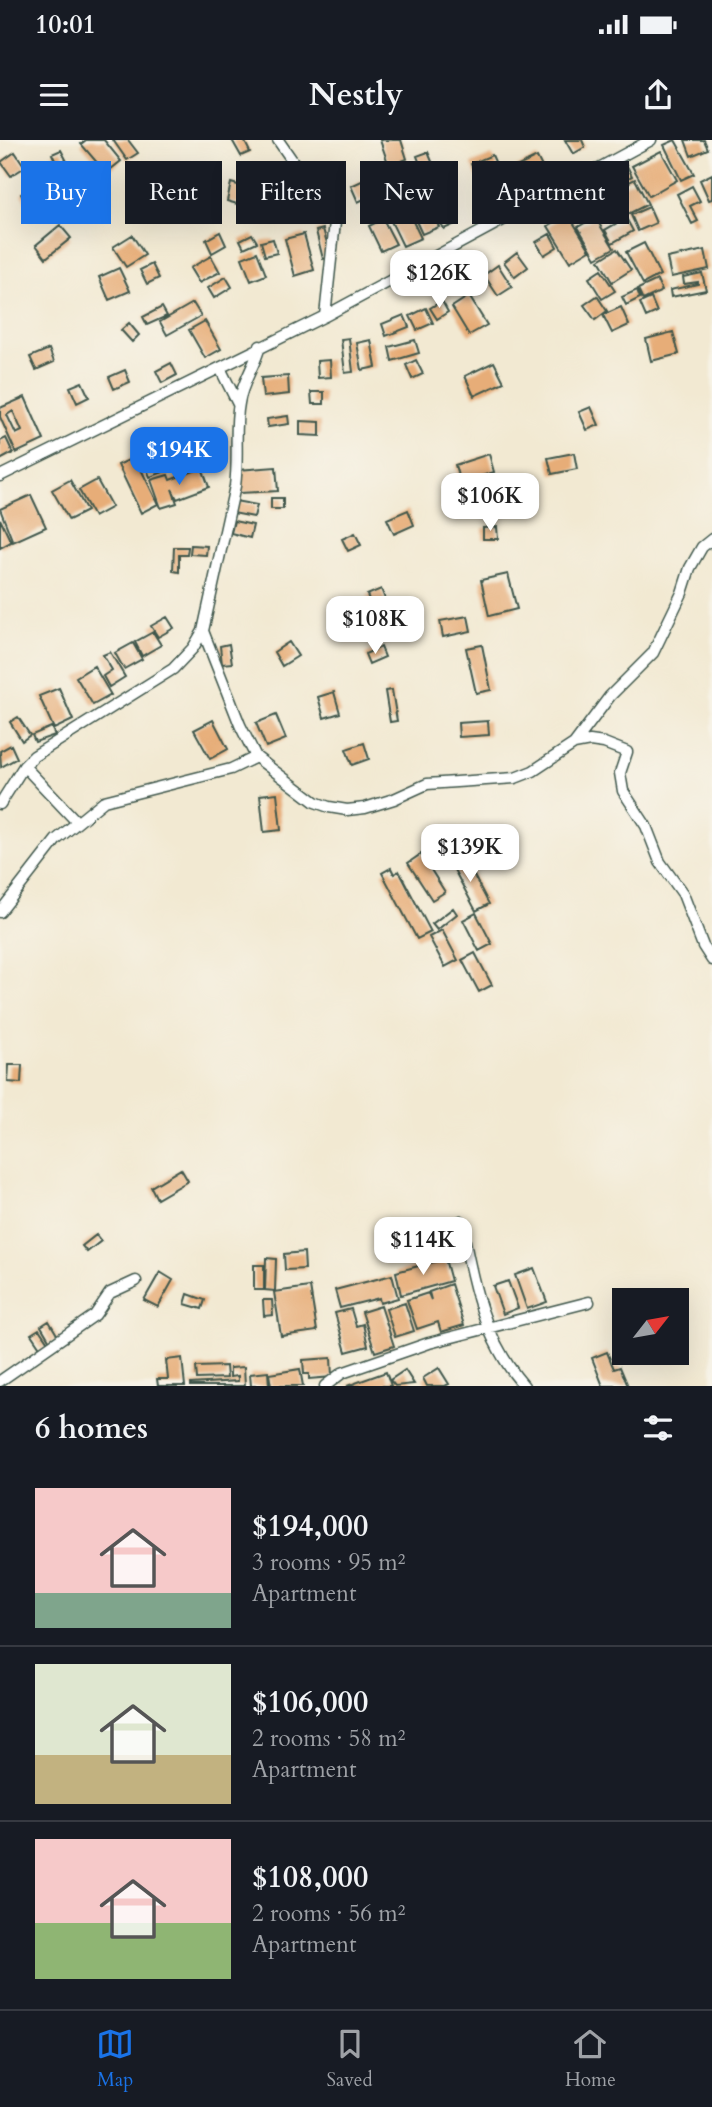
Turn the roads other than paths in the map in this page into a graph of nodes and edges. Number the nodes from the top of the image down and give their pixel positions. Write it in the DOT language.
graph roads {
  1 [pos="651,140"];
  2 [pos="279,141"];
  3 [pos="324,316"];
  4 [pos="260,346"];
  5 [pos="220,368"];
  6 [pos="238,404"];
  7 [pos="0,476"];
  8 [pos="712,538"];
  9 [pos="203,631"];
  10 [pos="574,744"];
  11 [pos="256,757"];
  12 [pos="24,766"];
  13 [pos="0,804"];
  14 [pos="76,821"];
  15 [pos="0,912"];
  16 [pos="712,960"];
  17 [pos="461,1221"];
  18 [pos="136,1281"];
  19 [pos="589,1302"];
  20 [pos="487,1328"];
  21 [pos="0,1381"];
  22 [pos="325,1386"];
  23 [pos="524,1386"];
  1 -- 3 [label="street"];
  2 -- 3 [label="street"];
  3 -- 4 [label="street"];
  4 -- 5 [label="street"];
  4 -- 6 [label="street"];
  5 -- 6 [label="street"];
  5 -- 7 [label="street"];
  6 -- 9 [label="street"];
  8 -- 10 [label="street"];
  9 -- 11 [label="street"];
  9 -- 12 [label="street"];
  10 -- 11 [label="street"];
  10 -- 16 [label="street"];
  11 -- 14 [label="street"];
  12 -- 13 [label="street"];
  12 -- 14 [label="street"];
  14 -- 15 [label="street"];
  17 -- 20 [label="street"];
  18 -- 21 [label="street"];
  19 -- 20 [label="street"];
  20 -- 22 [label="street"];
  20 -- 23 [label="street"];
}
